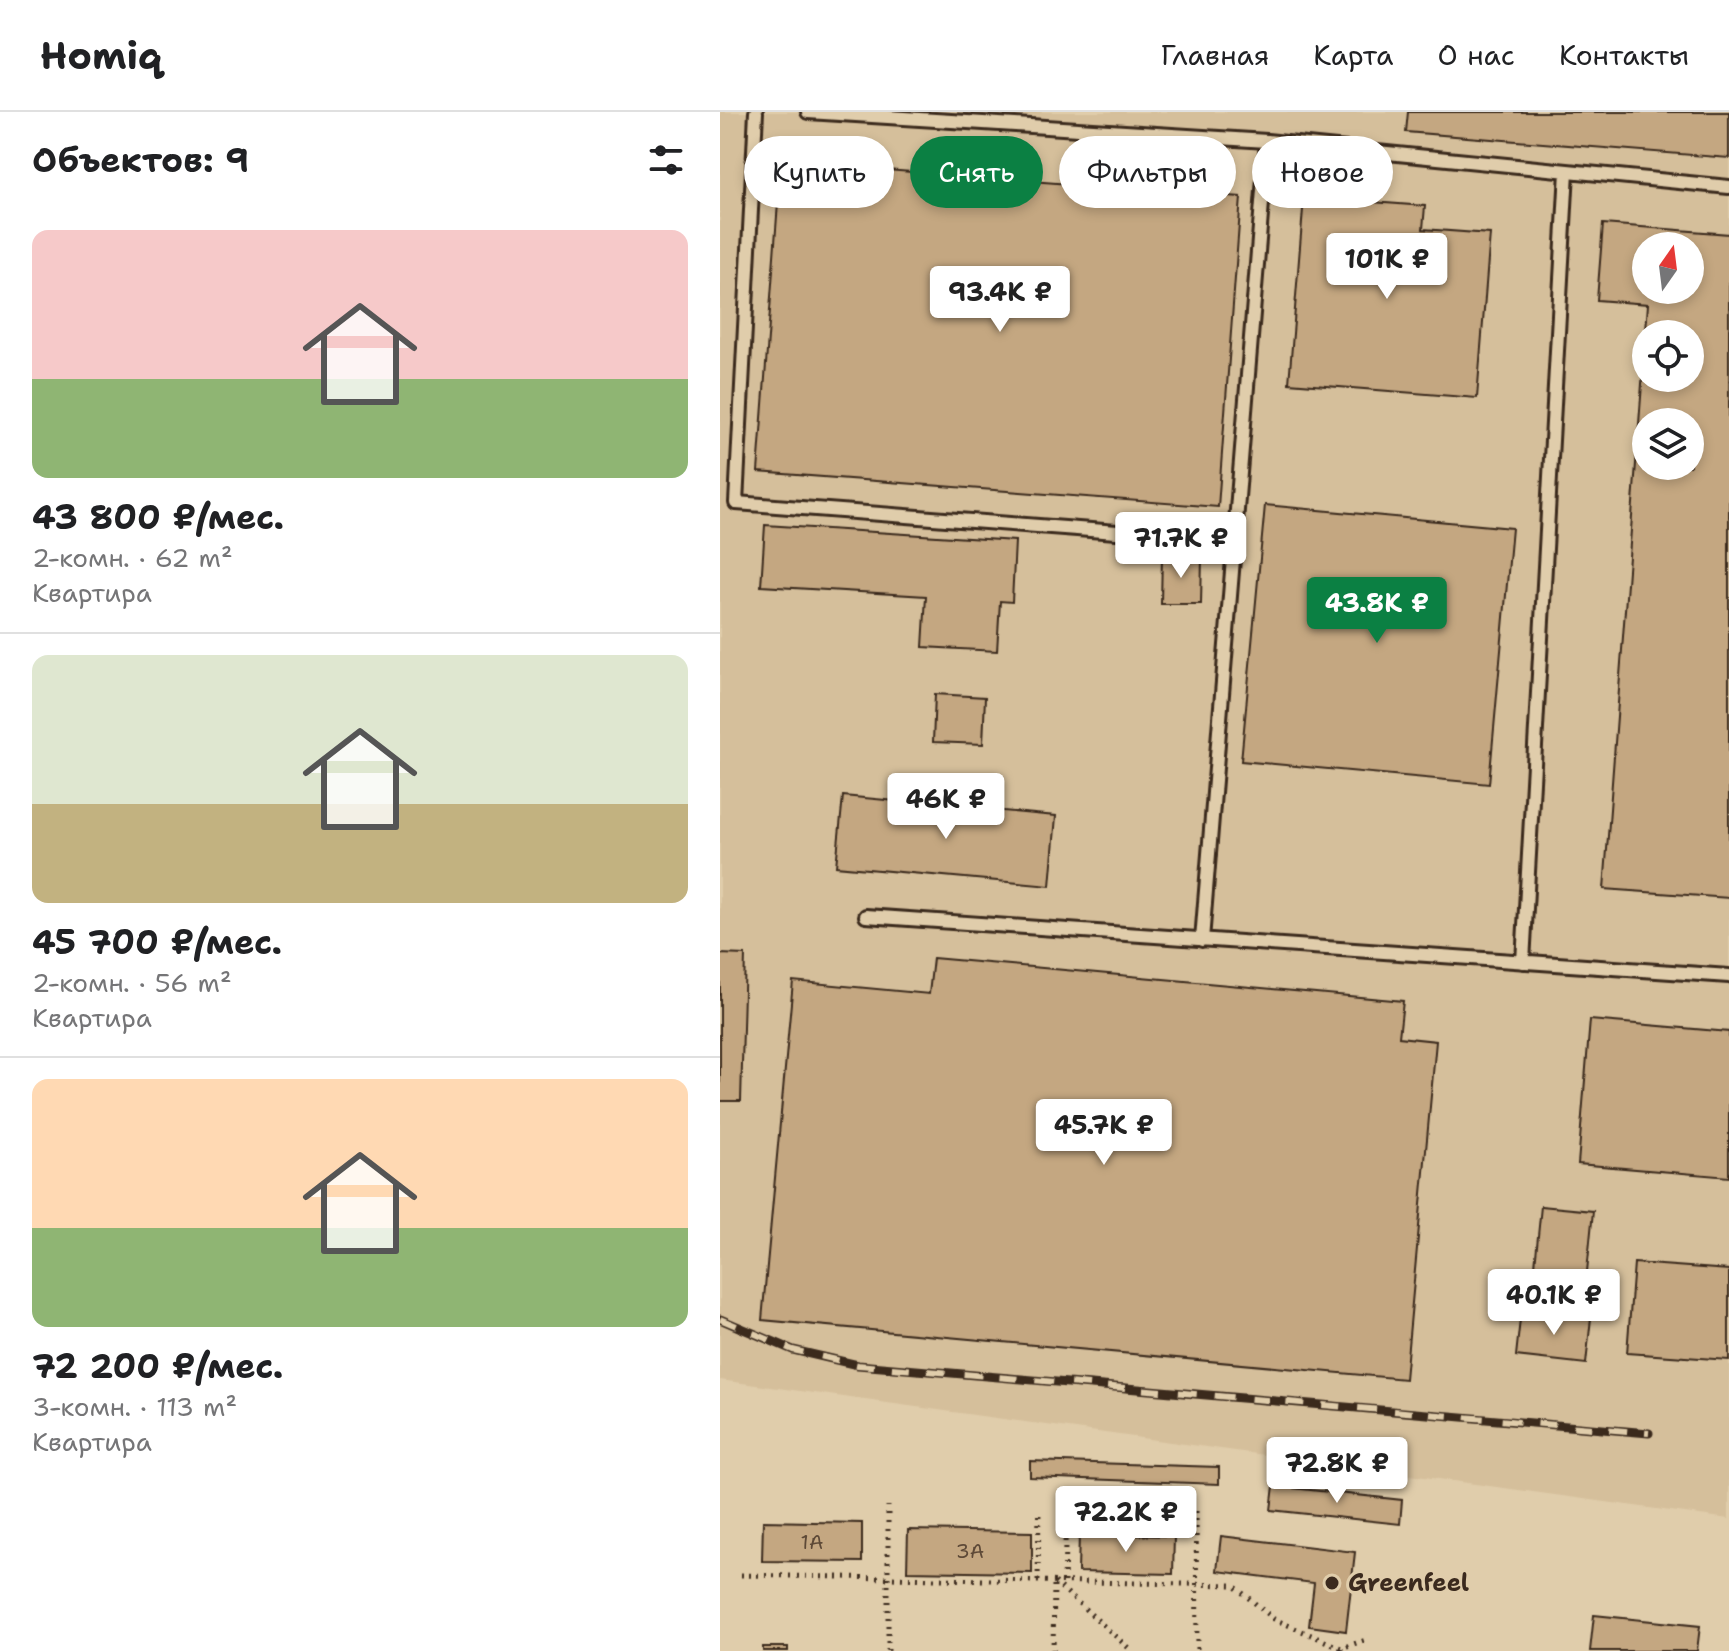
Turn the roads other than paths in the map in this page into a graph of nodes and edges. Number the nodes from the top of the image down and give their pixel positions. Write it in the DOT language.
graph roads {
  1 [pos="756,112"];
  2 [pos="808,112"];
  3 [pos="1252,140"];
  4 [pos="1393,154"];
  5 [pos="1567,171"];
  6 [pos="1729,187"];
  7 [pos="1262,208"];
  8 [pos="1235,541"];
  9 [pos="866,916"];
  10 [pos="1202,940"];
  11 [pos="1523,962"];
  12 [pos="1729,976"];
  1 -- 8 [label="lane"];
  2 -- 3 [label="lane"];
  4 -- 5 [label="lane"];
  5 -- 6 [label="lane"];
  5 -- 11 [label="lane"];
  7 -- 8 [label="lane"];
  8 -- 10 [label="lane"];
  9 -- 10 [label="lane"];
  10 -- 11 [label="lane"];
  11 -- 12 [label="lane"];
}
